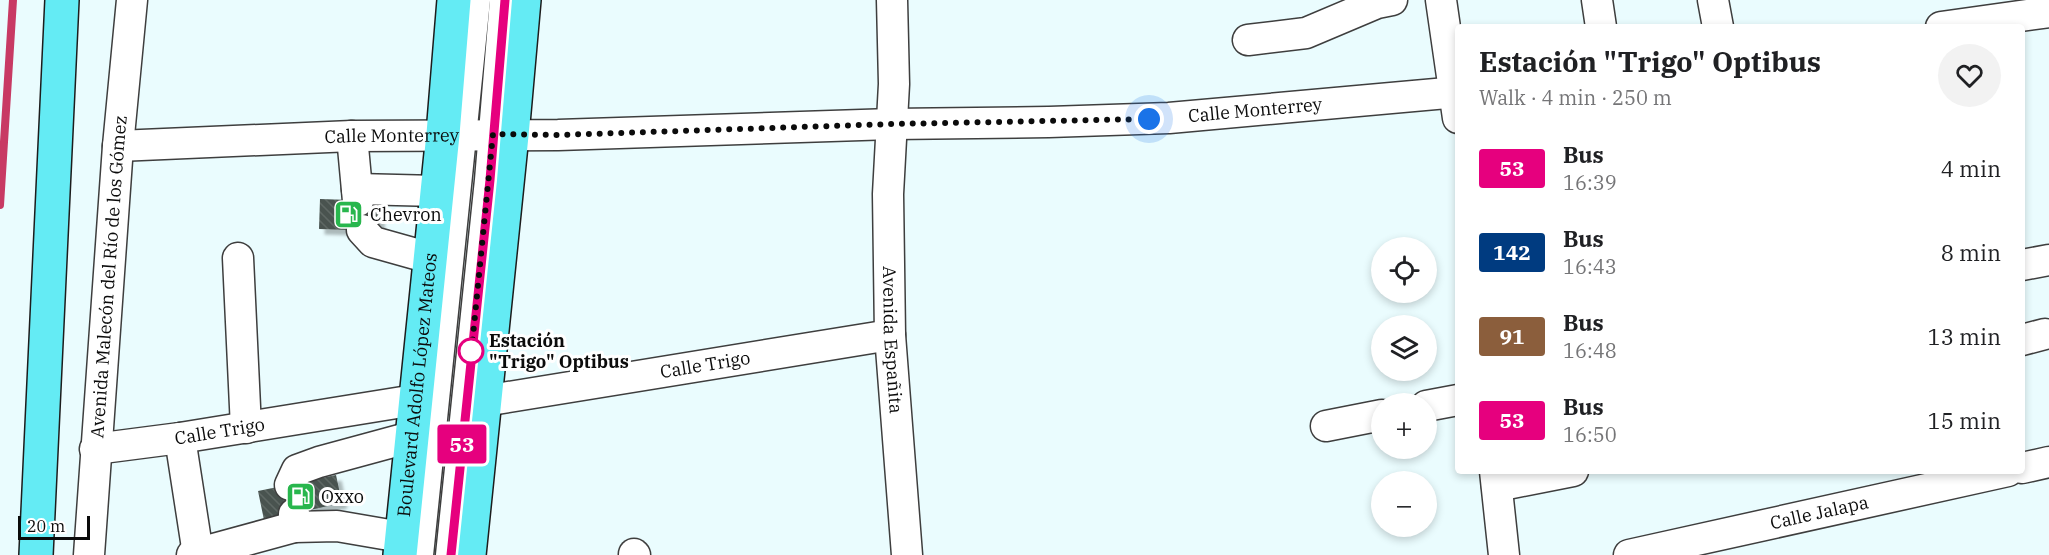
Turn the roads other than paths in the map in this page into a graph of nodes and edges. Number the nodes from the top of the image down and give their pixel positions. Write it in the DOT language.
graph roads {
  1 [pos="62,0"];
  2 [pos="132,0"];
  3 [pos="454,0"];
  4 [pos="475,0"];
  5 [pos="505,0"];
  6 [pos="524,0"];
  7 [pos="892,0"];
  8 [pos="1392,0"];
  9 [pos="1441,0"];
  10 [pos="1597,0"];
  11 [pos="1713,0"];
  12 [pos="2049,12"];
  13 [pos="1601,24"];
  14 [pos="1717,24"];
  15 [pos="1963,24"];
  16 [pos="1248,40"];
  17 [pos="1455,88"];
  18 [pos="1455,101"];
  19 [pos="892,124"];
  20 [pos="452,134"];
  21 [pos="352,135"];
  22 [pos="502,135"];
  23 [pos="118,146"];
  24 [pos="437,191"];
  25 [pos="362,230"];
  26 [pos="238,258"];
  27 [pos="430,258"];
  28 [pos="2049,260"];
  29 [pos="2025,264"];
  30 [pos="890,335"];
  31 [pos="415,400"];
  32 [pos="484,401"];
  33 [pos="1455,401"];
  34 [pos="1437,404"];
  35 [pos="1371,417"];
  36 [pos="288,421"];
  37 [pos="1326,426"];
  38 [pos="246,428"];
  39 [pos="411,437"];
  40 [pos="180,438"];
  41 [pos="95,449"];
  42 [pos="2049,462"];
  43 [pos="2025,467"];
  44 [pos="1540,474"];
  45 [pos="1994,474"];
  46 [pos="1496,478"];
  47 [pos="407,549"];
  48 [pos="195,554"];
  49 [pos="36,555"];
  50 [pos="89,555"];
  51 [pos="451,555"];
  52 [pos="470,555"];
  53 [pos="907,555"];
  54 [pos="1504,555"];
  55 [pos="1629,555"];
  1 -- 49 [label="main road"];
  2 -- 23 [label="street, Avenida Malecón del Río de los Gómez"];
  3 -- 20 [label="main road, Boulevard Adolfo López Mateos"];
  4 -- 20 [label="street"];
  5 -- 22 [label="street"];
  6 -- 22 [label="main road"];
  7 -- 19 [label="street, Avenida Españita"];
  8 -- 16 [label="street"];
  9 -- 17 [label="street"];
  10 -- 13 [label="street"];
  11 -- 14 [label="street"];
  12 -- 15 [label="street"];
  18 -- 19 [label="street, Calle Monterrey"];
  19 -- 22 [label="street, Calle Monterrey"];
  19 -- 30 [label="street, Avenida Españita"];
  20 -- 21 [label="street, Calle Monterrey"];
  20 -- 22 [label="street, Calle Monterrey"];
  20 -- 24 [label="main road, Boulevard Adolfo López Mateos"];
  20 -- 47 [label="street"];
  21 -- 23 [label="street, Calle Monterrey"];
  21 -- 24 [label="street"];
  22 -- 32 [label="main road"];
  22 -- 51 [label="street"];
  23 -- 41 [label="street, Avenida Malecón del Río de los Gómez"];
  24 -- 27 [label="main road, Boulevard Adolfo López Mateos"];
  25 -- 27 [label="street"];
  26 -- 38 [label="street"];
  27 -- 31 [label="main road, Boulevard Adolfo López Mateos"];
  28 -- 29 [label="street"];
  30 -- 32 [label="street, Calle Trigo"];
  30 -- 53 [label="street, Avenida Españita"];
  31 -- 36 [label="street, Calle Trigo"];
  31 -- 39 [label="main road, Boulevard Adolfo López Mateos"];
  32 -- 52 [label="main road"];
  33 -- 34 [label="street"];
  35 -- 37 [label="street"];
  36 -- 38 [label="street, Calle Trigo"];
  36 -- 39 [label="street"];
  38 -- 40 [label="street, Calle Trigo"];
  39 -- 47 [label="main road, Boulevard Adolfo López Mateos"];
  40 -- 41 [label="street, Calle Trigo"];
  40 -- 48 [label="street"];
  41 -- 50 [label="street, Avenida Malecón del Río de los Gómez"];
  42 -- 43 [label="street"];
  44 -- 46 [label="street"];
  45 -- 55 [label="street, Calle Jalapa"];
  46 -- 54 [label="street"];
  47 -- 48 [label="street"];
}
